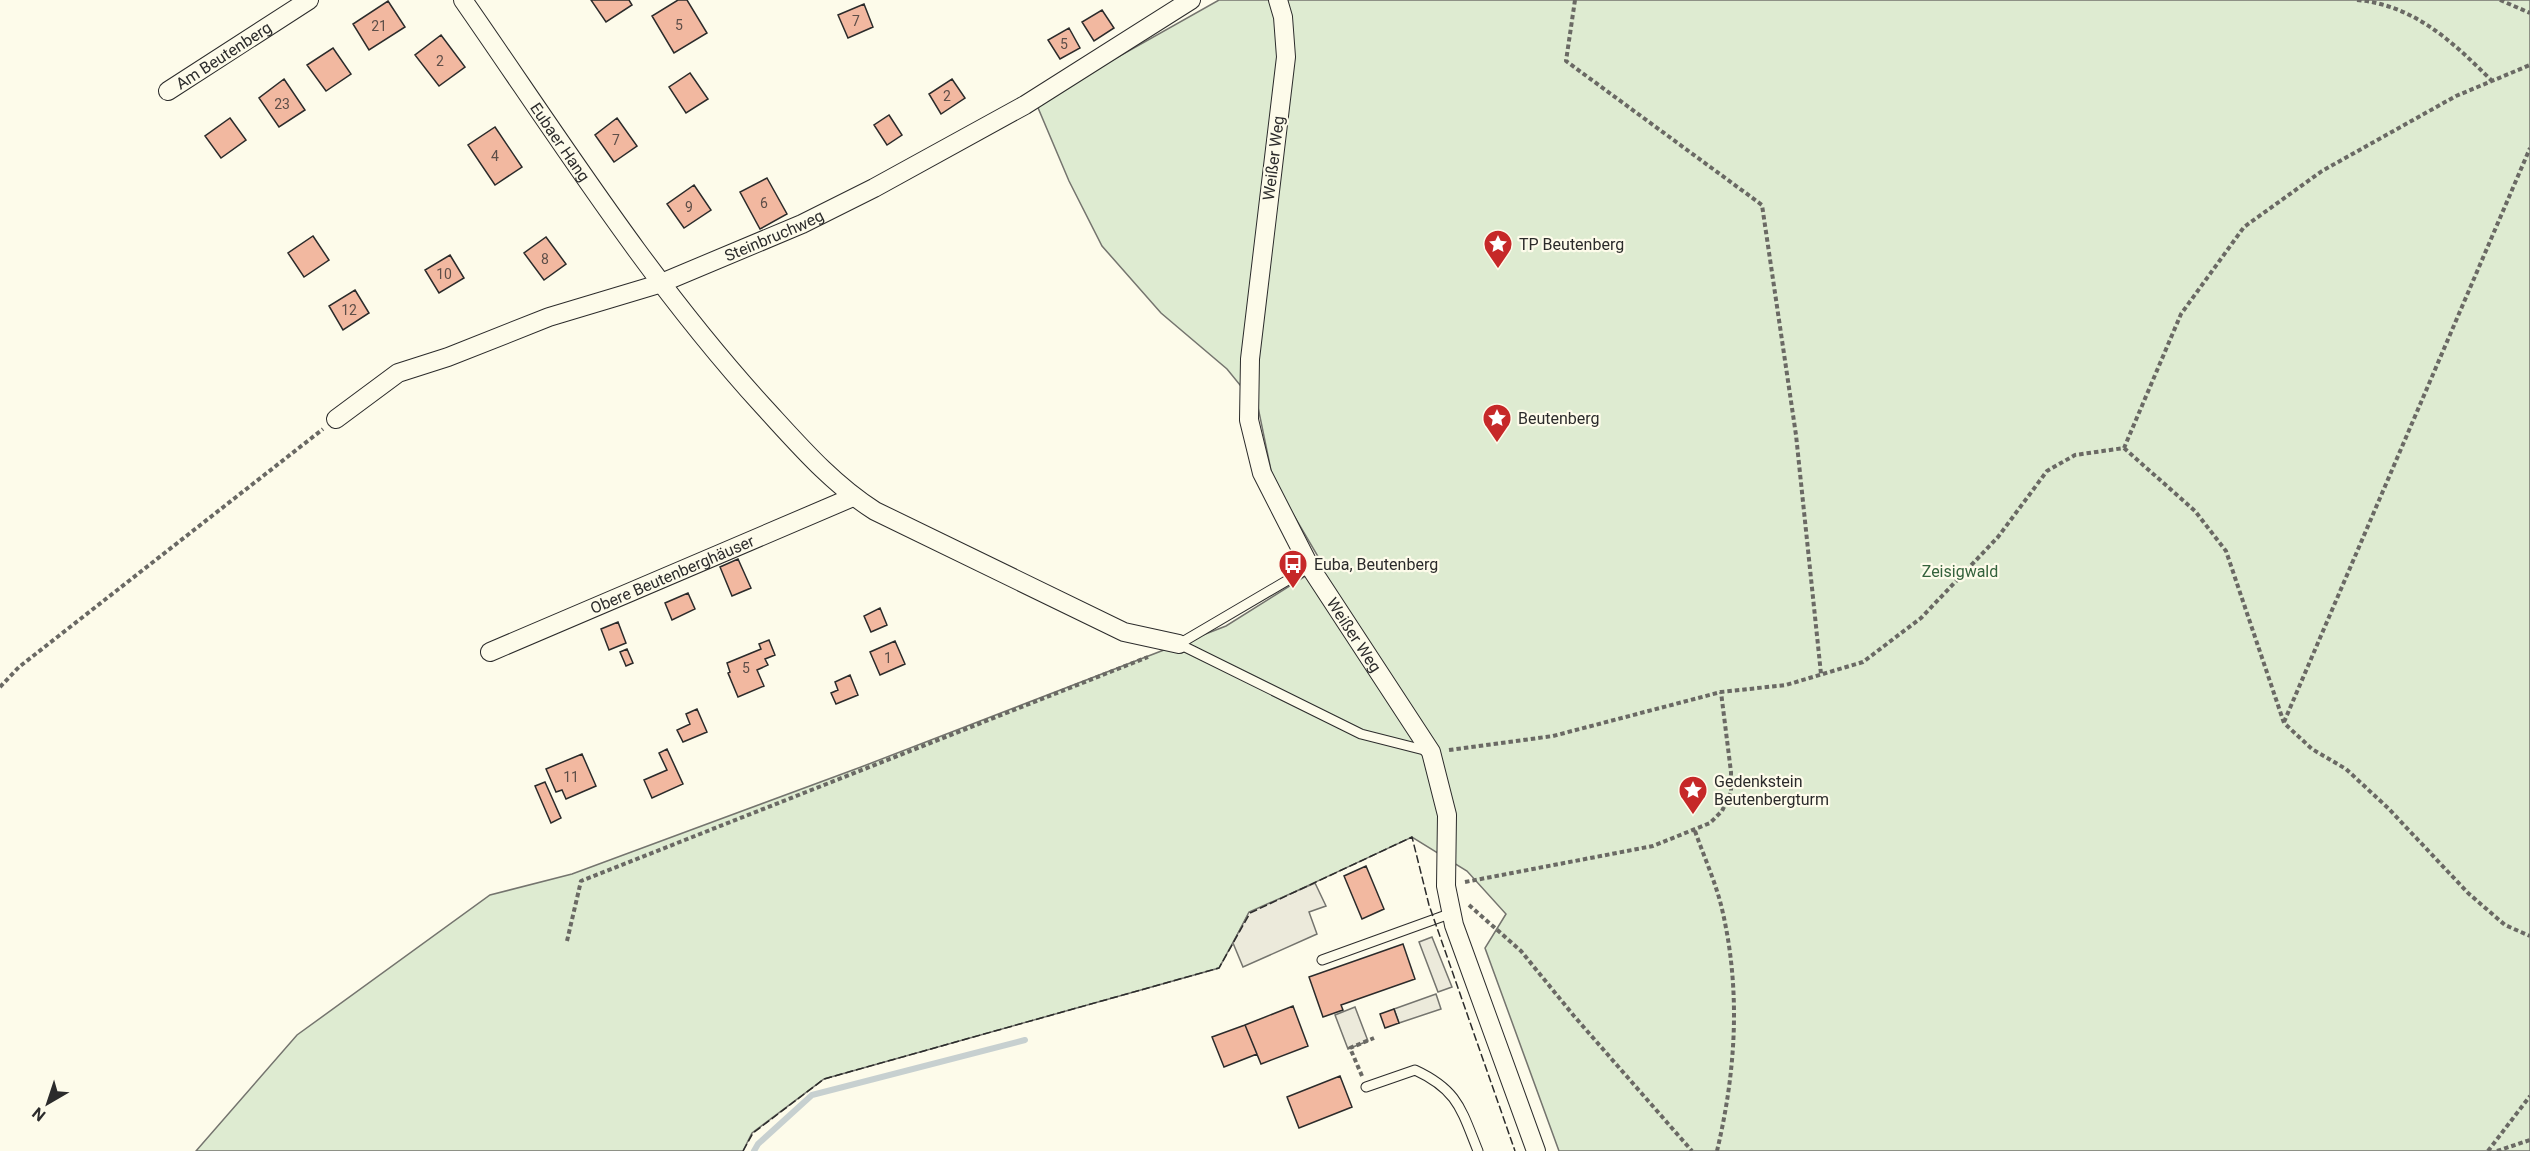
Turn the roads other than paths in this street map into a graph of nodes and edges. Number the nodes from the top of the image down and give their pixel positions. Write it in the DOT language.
graph roads {
  1 [pos="309,0"];
  2 [pos="463,0"];
  3 [pos="1191,0"];
  4 [pos="1278,0"];
  5 [pos="168,91"];
  6 [pos="659,284"];
  7 [pos="336,419"];
  8 [pos="853,497"];
  9 [pos="1310,567"];
  10 [pos="1179,644"];
  11 [pos="490,652"];
  12 [pos="1431,752"];
  13 [pos="1452,913"];
  14 [pos="1322,960"];
  15 [pos="1366,1087"];
  16 [pos="1478,1151"];
  17 [pos="1536,1151"];
  1 -- 5 [label="street, Am Beutenberg"];
  2 -- 6 [label="street, Eubaer Hang"];
  3 -- 6 [label="street, Steinbruchweg"];
  4 -- 9 [label="street, Weißer Weg"];
  6 -- 7 [label="street, Steinbruchweg"];
  6 -- 8 [label="street"];
  8 -- 10 [label="street"];
  8 -- 11 [label="street, Obere Beutenberghäuser"];
  9 -- 10 [label="lane"];
  9 -- 12 [label="street, Weißer Weg"];
  10 -- 12 [label="lane"];
  12 -- 13 [label="street, Weißer Weg"];
  13 -- 14 [label="lane"];
  13 -- 17 [label="street, Weißer Weg"];
  15 -- 16 [label="lane"];
}
